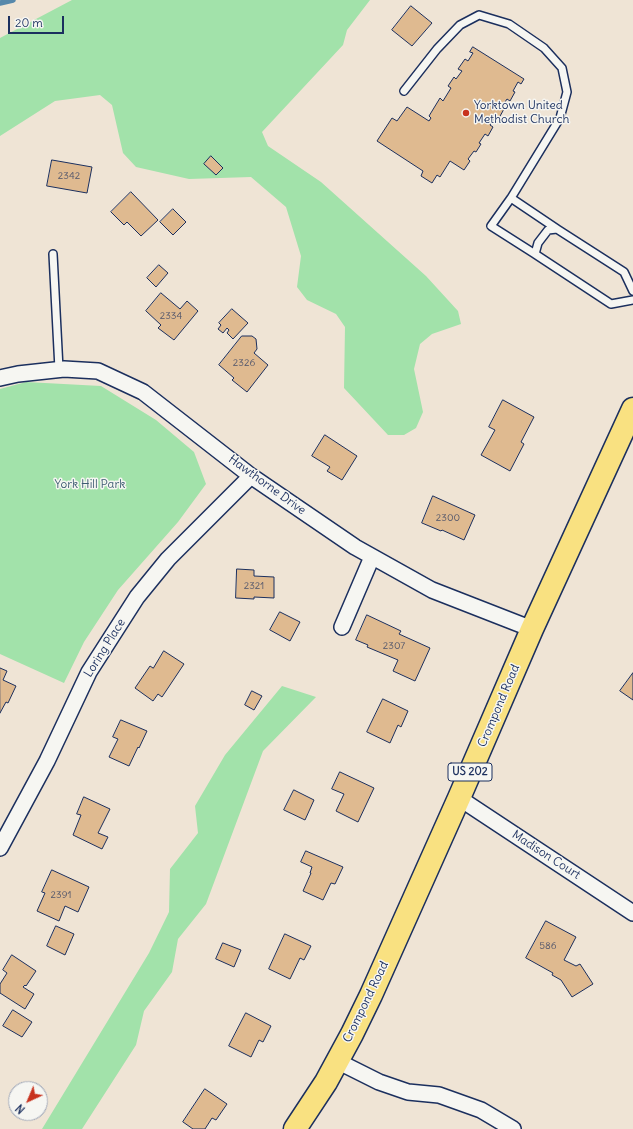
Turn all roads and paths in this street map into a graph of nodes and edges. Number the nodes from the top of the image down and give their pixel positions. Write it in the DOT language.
graph roads {
  1 [pos="404,91"];
  2 [pos="511,198"];
  3 [pos="557,229"];
  4 [pos="53,254"];
  5 [pos="535,254"];
  6 [pos="633,291"];
  7 [pos="633,300"];
  8 [pos="59,369"];
  9 [pos="0,378"];
  10 [pos="633,409"];
  11 [pos="251,476"];
  12 [pos="372,557"];
  13 [pos="342,627"];
  14 [pos="532,629"];
  15 [pos="459,798"];
  16 [pos="0,848"];
  17 [pos="633,913"];
  18 [pos="337,1061"];
  19 [pos="296,1129"];
  20 [pos="513,1129"];
  1 -- 2 [label="lane"];
  2 -- 3 [label="lane"];
  2 -- 5 [label="lane"];
  3 -- 5 [label="lane"];
  3 -- 6 [label="lane"];
  4 -- 8 [label="lane"];
  5 -- 7 [label="lane"];
  8 -- 9 [label="street, Hawthorne Drive"];
  8 -- 11 [label="street, Hawthorne Drive"];
  10 -- 14 [label="highway, Crompond Road / US 202"];
  11 -- 12 [label="street, Hawthorne Drive"];
  11 -- 16 [label="street, Loring Place"];
  12 -- 13 [label="street"];
  12 -- 14 [label="street, Hawthorne Drive"];
  14 -- 15 [label="highway, Crompond Road / US 202"];
  15 -- 17 [label="street, Madison Court"];
  15 -- 18 [label="highway, Crompond Road / US 202"];
  18 -- 19 [label="highway, Crompond Road / US 202"];
  18 -- 20 [label="street"];
}
